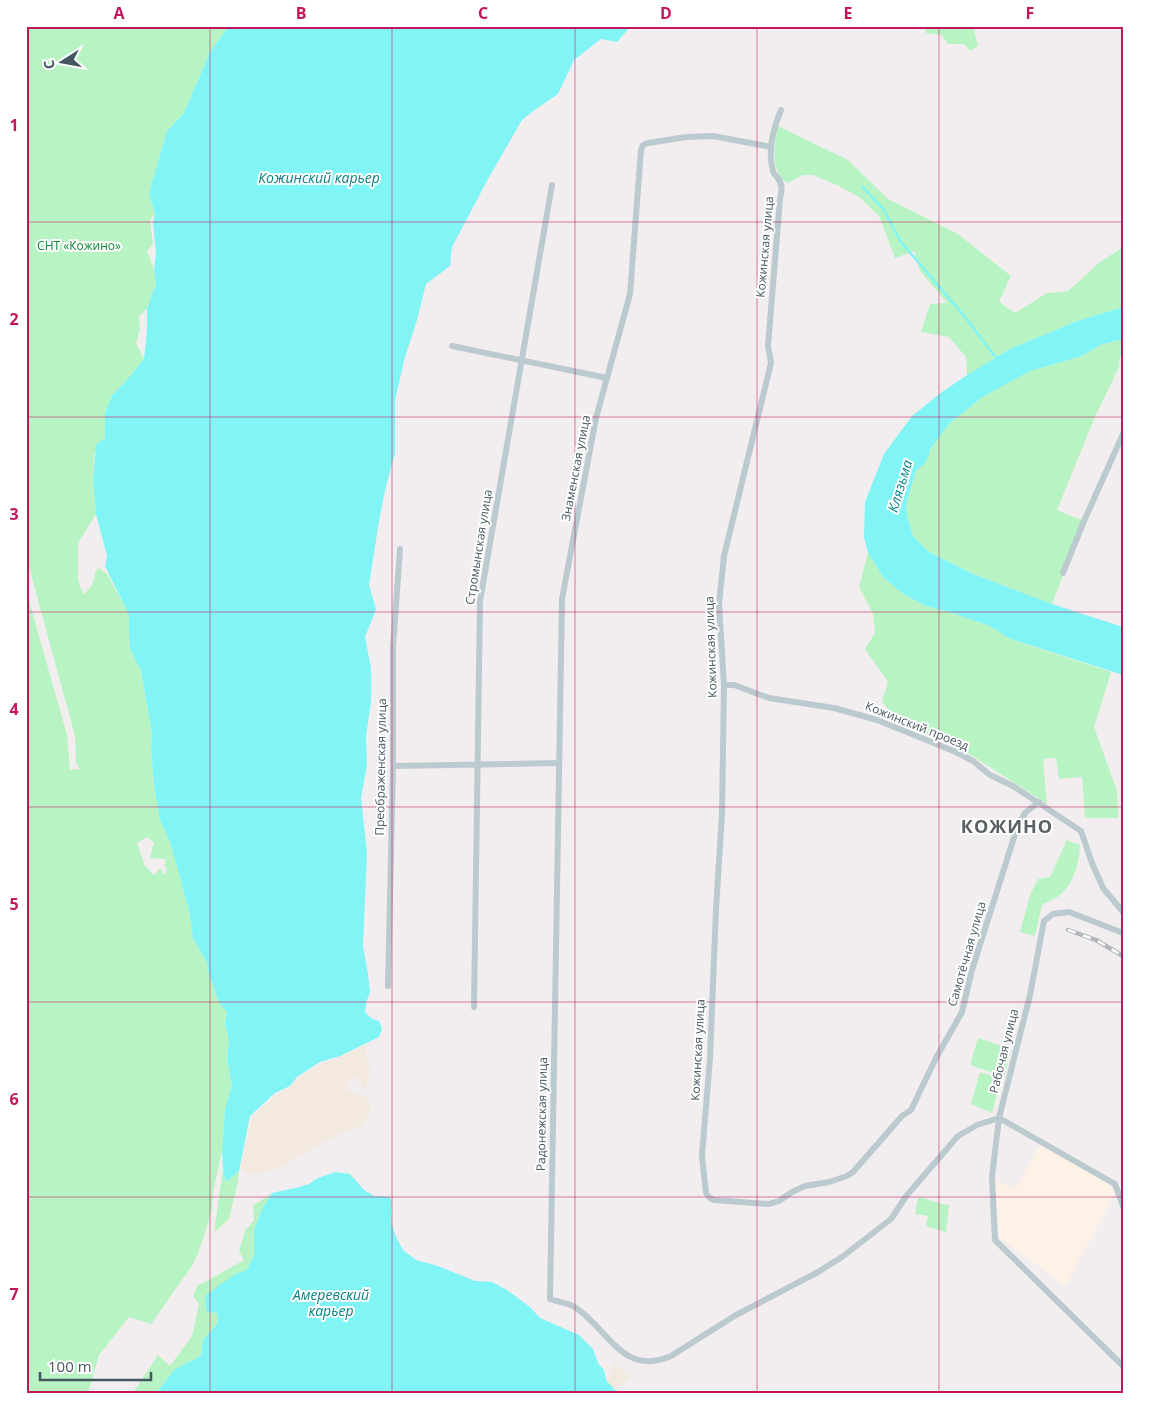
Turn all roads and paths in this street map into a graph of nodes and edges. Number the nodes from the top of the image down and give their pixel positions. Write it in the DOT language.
graph roads {
  1 [pos="781,110"];
  2 [pos="771,147"];
  3 [pos="552,185"];
  4 [pos="452,346"];
  5 [pos="522,359"];
  6 [pos="607,378"];
  7 [pos="1123,434"];
  8 [pos="400,549"];
  9 [pos="1063,574"];
  10 [pos="724,686"];
  11 [pos="559,763"];
  12 [pos="477,764"];
  13 [pos="394,766"];
  14 [pos="1039,802"];
  15 [pos="1123,912"];
  16 [pos="556,928"];
  17 [pos="1123,933"];
  18 [pos="388,986"];
  19 [pos="474,1007"];
  20 [pos="999,1118"];
  21 [pos="706,1193"];
  22 [pos="1123,1206"];
  23 [pos="1123,1366"];
  1 -- 2 [label="street, Кожинская улица"];
  2 -- 6 [label="street, Знаменская улица"];
  2 -- 10 [label="street, Кожинская улица"];
  3 -- 5 [label="street, Стромынская улица"];
  4 -- 5 [label="street"];
  5 -- 6 [label="street"];
  5 -- 12 [label="street, Стромынская улица"];
  6 -- 11 [label="street, Знаменская улица"];
  7 -- 9 [label="street"];
  8 -- 13 [label="street, Преображенская улица"];
  10 -- 14 [label="street, Кожинский проезд"];
  10 -- 21 [label="street, Кожинская улица"];
  11 -- 12 [label="street"];
  11 -- 16 [label="street, Знаменская улица"];
  12 -- 13 [label="street"];
  12 -- 19 [label="street, Стромынская улица"];
  13 -- 18 [label="street, Преображенская улица"];
  14 -- 15 [label="street, Кожинский проезд"];
  14 -- 21 [label="street, Самотёчная улица"];
  16 -- 20 [label="street, Радонежская улица"];
  17 -- 20 [label="street, Рабочая улица"];
  20 -- 22 [label="street"];
  20 -- 23 [label="street, Рабочая улица"];
}
